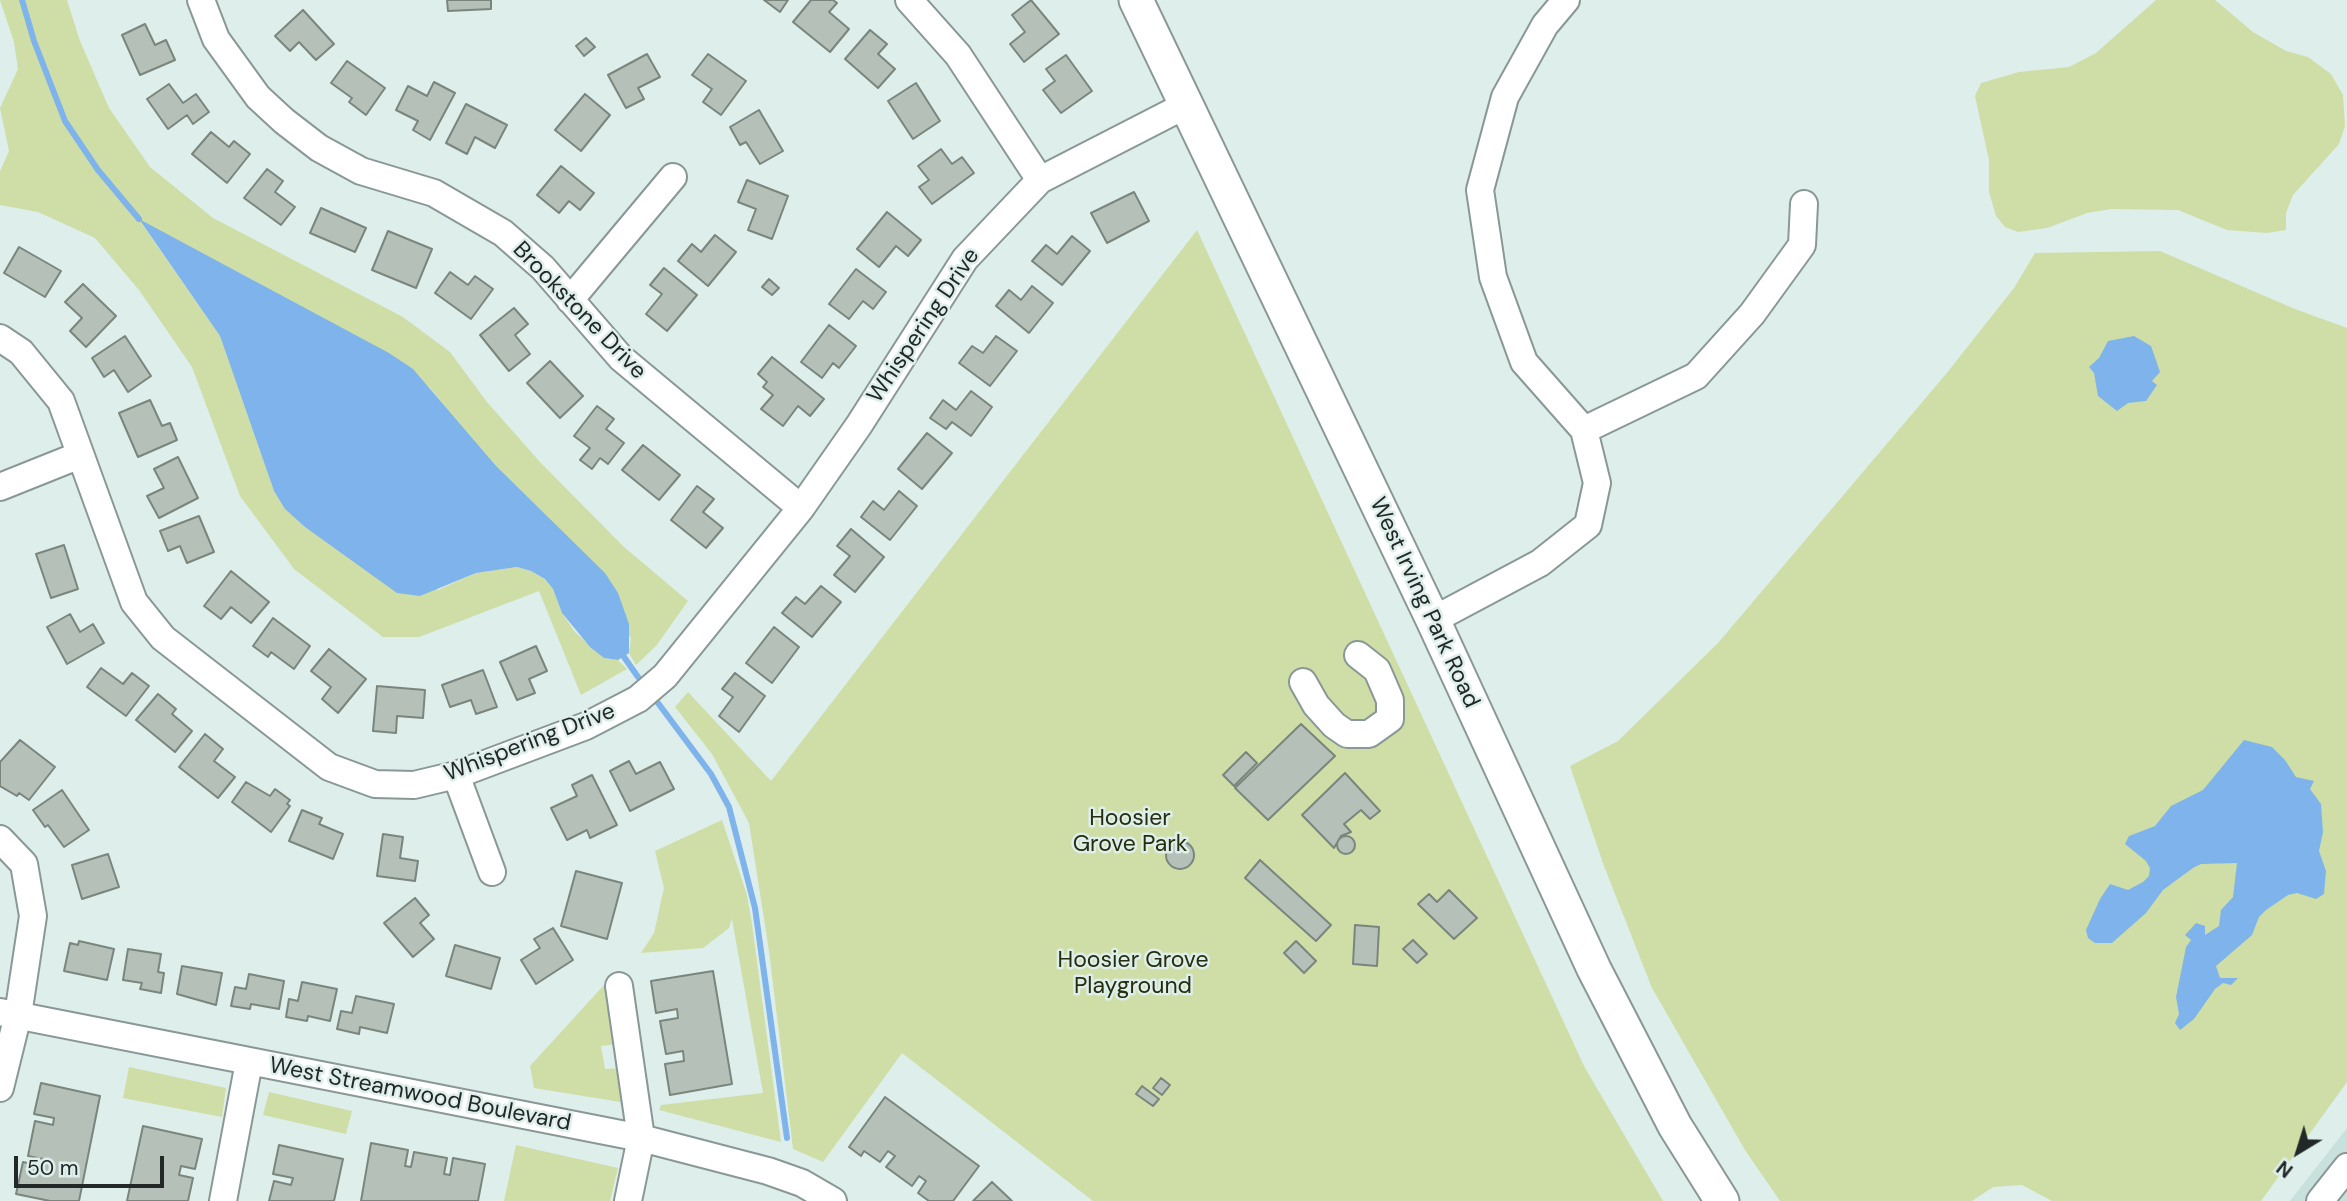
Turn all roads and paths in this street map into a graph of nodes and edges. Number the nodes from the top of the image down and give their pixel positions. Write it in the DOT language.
graph roads {
  1 [pos="201,0"];
  2 [pos="909,0"];
  3 [pos="1136,0"];
  4 [pos="1566,0"];
  5 [pos="1186,105"];
  6 [pos="673,177"];
  7 [pos="1040,180"];
  8 [pos="1804,204"];
  9 [pos="570,300"];
  10 [pos="0,338"];
  11 [pos="1584,430"];
  12 [pos="80,455"];
  13 [pos="0,487"];
  14 [pos="801,508"];
  15 [pos="1433,620"];
  16 [pos="1358,655"];
  17 [pos="1303,682"];
  18 [pos="456,775"];
  19 [pos="0,839"];
  20 [pos="492,872"];
  21 [pos="619,986"];
  22 [pos="9,1013"];
  23 [pos="249,1062"];
  24 [pos="0,1088"];
  25 [pos="641,1138"];
  26 [pos="2347,1167"];
  27 [pos="223,1201"];
  28 [pos="628,1201"];
  29 [pos="833,1201"];
  30 [pos="1722,1201"];
  31 [pos="2320,1201"];
  1 -- 9 [label="street, Brookstone Drive"];
  2 -- 7 [label="street"];
  3 -- 5 [label="main road, West Irving Park Road"];
  4 -- 11 [label="street"];
  5 -- 7 [label="street, Whispering Drive"];
  5 -- 15 [label="main road, West Irving Park Road"];
  6 -- 9 [label="street"];
  7 -- 14 [label="street, Whispering Drive"];
  8 -- 11 [label="street"];
  9 -- 14 [label="street, Brookstone Drive"];
  10 -- 12 [label="street, Whispering Drive"];
  11 -- 15 [label="street"];
  12 -- 13 [label="street"];
  12 -- 18 [label="street, Whispering Drive"];
  14 -- 18 [label="street, Whispering Drive"];
  15 -- 30 [label="main road, West Irving Park Road"];
  16 -- 17 [label="street"];
  18 -- 20 [label="street"];
  19 -- 22 [label="street"];
  21 -- 25 [label="street"];
  22 -- 23 [label="street, West Streamwood Boulevard"];
  22 -- 24 [label="street"];
  23 -- 25 [label="street, West Streamwood Boulevard"];
  23 -- 27 [label="street"];
  25 -- 28 [label="street"];
  25 -- 29 [label="street, West Streamwood Boulevard"];
  26 -- 31 [label="street"];
}
